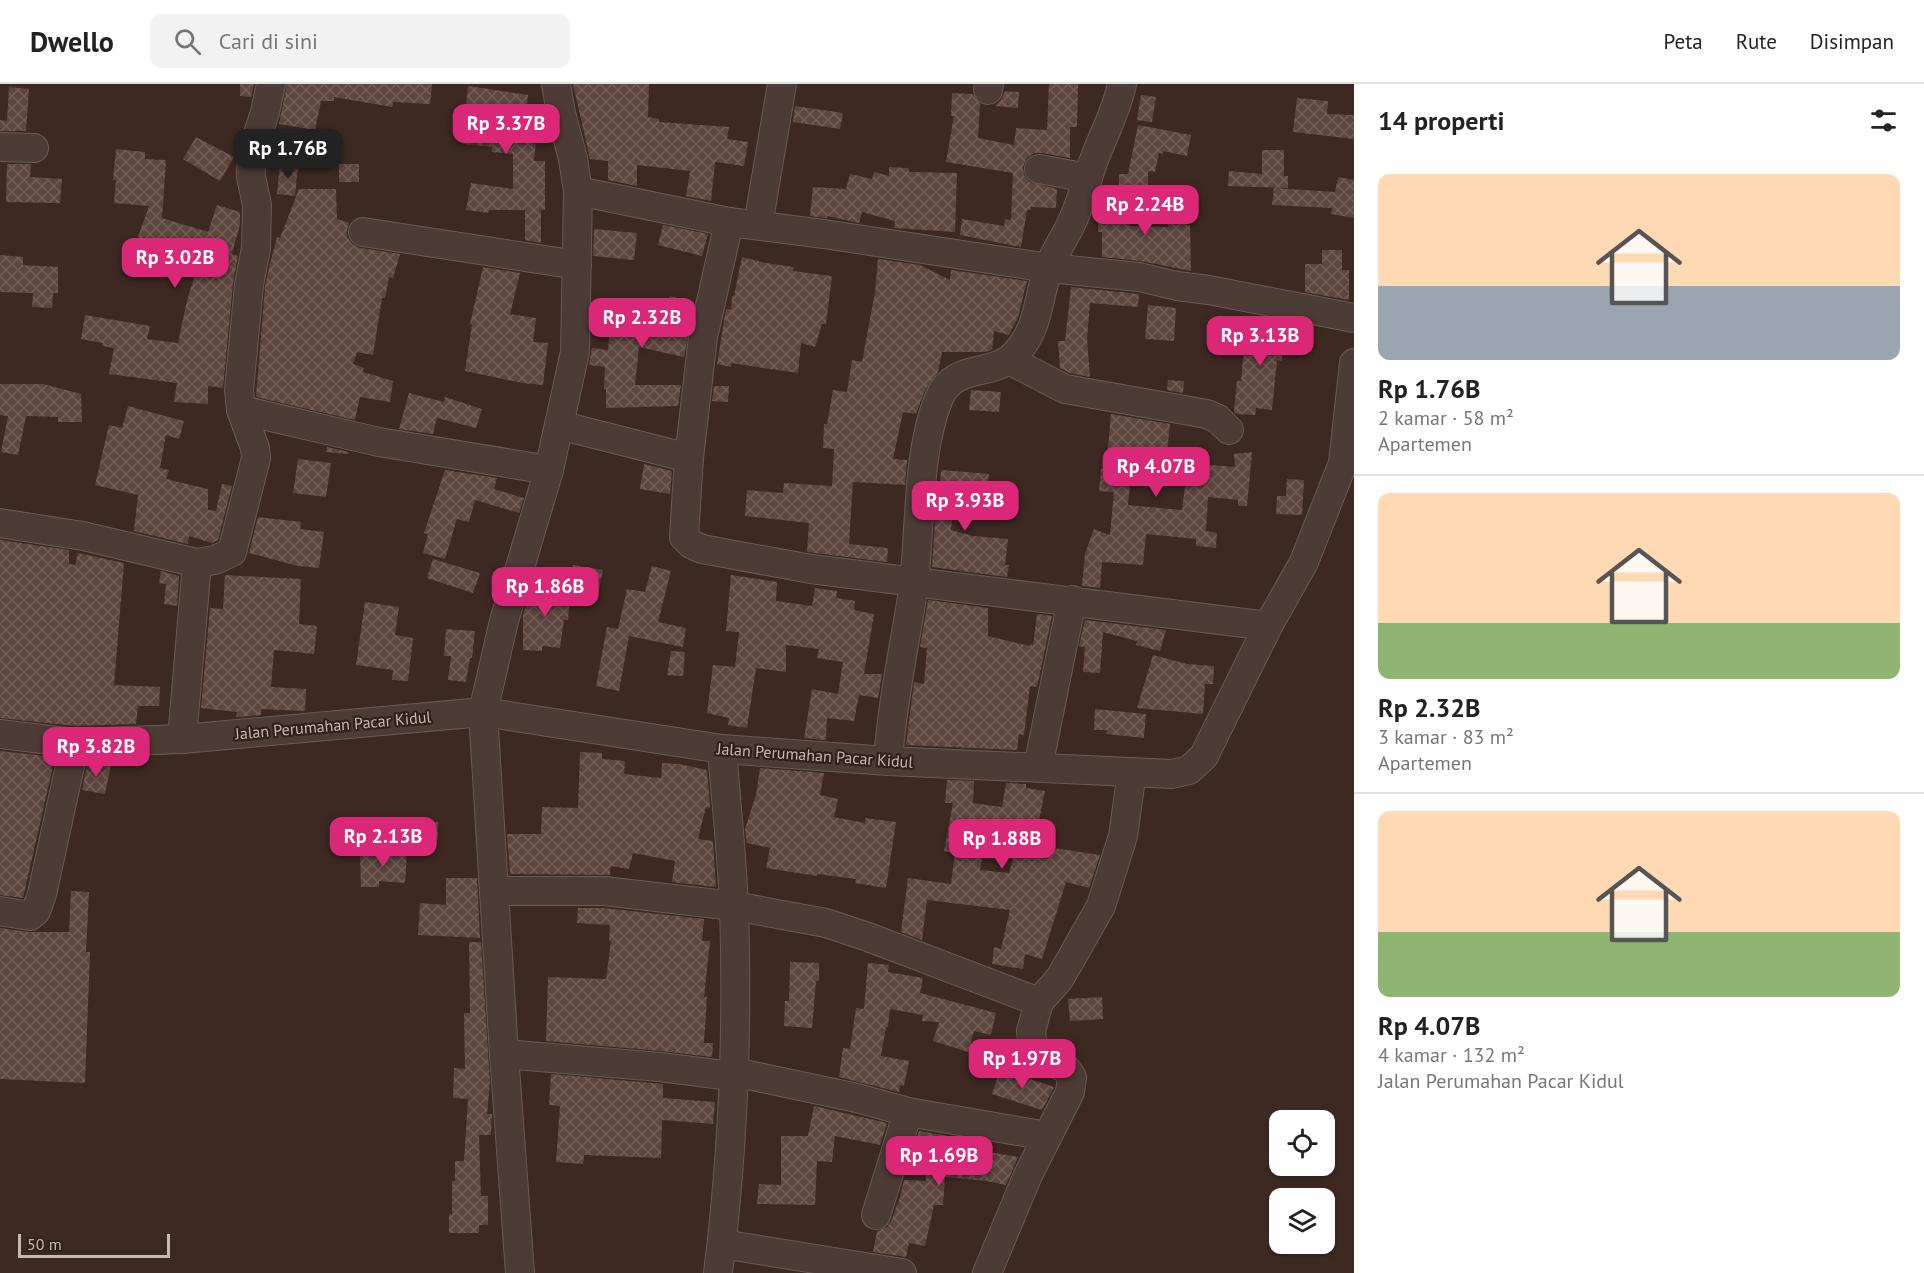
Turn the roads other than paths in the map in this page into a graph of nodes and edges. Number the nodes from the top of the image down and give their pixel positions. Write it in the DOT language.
graph roads {
  1 [pos="270,84"];
  2 [pos="556,84"];
  3 [pos="782,84"];
  4 [pos="1121,84"];
  5 [pos="0,147"];
  6 [pos="34,148"];
  7 [pos="1039,169"];
  8 [pos="1088,178"];
  9 [pos="578,191"];
  10 [pos="729,222"];
  11 [pos="758,225"];
  12 [pos="363,232"];
  13 [pos="577,265"];
  14 [pos="1048,268"];
  15 [pos="1354,318"];
  16 [pos="1009,360"];
  17 [pos="1354,363"];
  18 [pos="241,410"];
  19 [pos="559,425"];
  20 [pos="1229,430"];
  21 [pos="689,458"];
  22 [pos="549,470"];
  23 [pos="0,523"];
  24 [pos="197,563"];
  25 [pos="914,582"];
  26 [pos="1072,600"];
  27 [pos="1268,626"];
  28 [pos="483,712"];
  29 [pos="0,734"];
  30 [pos="182,739"];
  31 [pos="75,743"];
  32 [pos="722,749"];
  33 [pos="888,761"];
  34 [pos="1038,767"];
  35 [pos="1132,772"];
  36 [pos="494,891"];
  37 [pos="734,906"];
  38 [pos="0,911"];
  39 [pos="1039,1002"];
  40 [pos="504,1054"];
  41 [pos="734,1072"];
  42 [pos="908,1112"];
  43 [pos="1047,1136"];
  44 [pos="876,1215"];
  45 [pos="722,1244"];
  46 [pos="520,1273"];
  47 [pos="718,1273"];
  48 [pos="902,1273"];
  49 [pos="987,1273"];
  1 -- 18 [label="street"];
  2 -- 9 [label="street"];
  3 -- 11 [label="street"];
  4 -- 8 [label="street"];
  5 -- 6 [label="street"];
  7 -- 8 [label="street"];
  8 -- 14 [label="street"];
  9 -- 10 [label="street"];
  9 -- 13 [label="street"];
  10 -- 11 [label="street"];
  10 -- 21 [label="street"];
  11 -- 14 [label="street"];
  12 -- 13 [label="street"];
  13 -- 19 [label="street"];
  14 -- 15 [label="street"];
  14 -- 16 [label="street"];
  16 -- 20 [label="street"];
  16 -- 25 [label="street"];
  17 -- 27 [label="street, Jalan Perumahan Pacar Kidul"];
  18 -- 22 [label="street"];
  18 -- 24 [label="street"];
  19 -- 21 [label="street"];
  19 -- 22 [label="street"];
  21 -- 25 [label="street"];
  22 -- 28 [label="street"];
  23 -- 24 [label="street"];
  24 -- 30 [label="street"];
  25 -- 26 [label="street"];
  25 -- 33 [label="street"];
  26 -- 27 [label="street"];
  26 -- 34 [label="street"];
  27 -- 35 [label="street, Jalan Perumahan Pacar Kidul"];
  28 -- 30 [label="street, Jalan Perumahan Pacar Kidul"];
  28 -- 32 [label="street, Jalan Perumahan Pacar Kidul"];
  28 -- 36 [label="street"];
  29 -- 31 [label="street, Jalan Perumahan Pacar Kidul"];
  30 -- 31 [label="street, Jalan Perumahan Pacar Kidul"];
  31 -- 38 [label="street"];
  32 -- 33 [label="street, Jalan Perumahan Pacar Kidul"];
  32 -- 37 [label="street"];
  33 -- 34 [label="street, Jalan Perumahan Pacar Kidul"];
  34 -- 35 [label="street, Jalan Perumahan Pacar Kidul"];
  35 -- 39 [label="street"];
  36 -- 37 [label="street"];
  36 -- 40 [label="street"];
  37 -- 39 [label="street"];
  37 -- 41 [label="street"];
  39 -- 43 [label="street"];
  40 -- 41 [label="street"];
  40 -- 46 [label="street"];
  41 -- 42 [label="street"];
  41 -- 45 [label="street"];
  42 -- 43 [label="street"];
  42 -- 44 [label="street"];
  43 -- 49 [label="street"];
  45 -- 47 [label="street"];
  45 -- 48 [label="street"];
}
